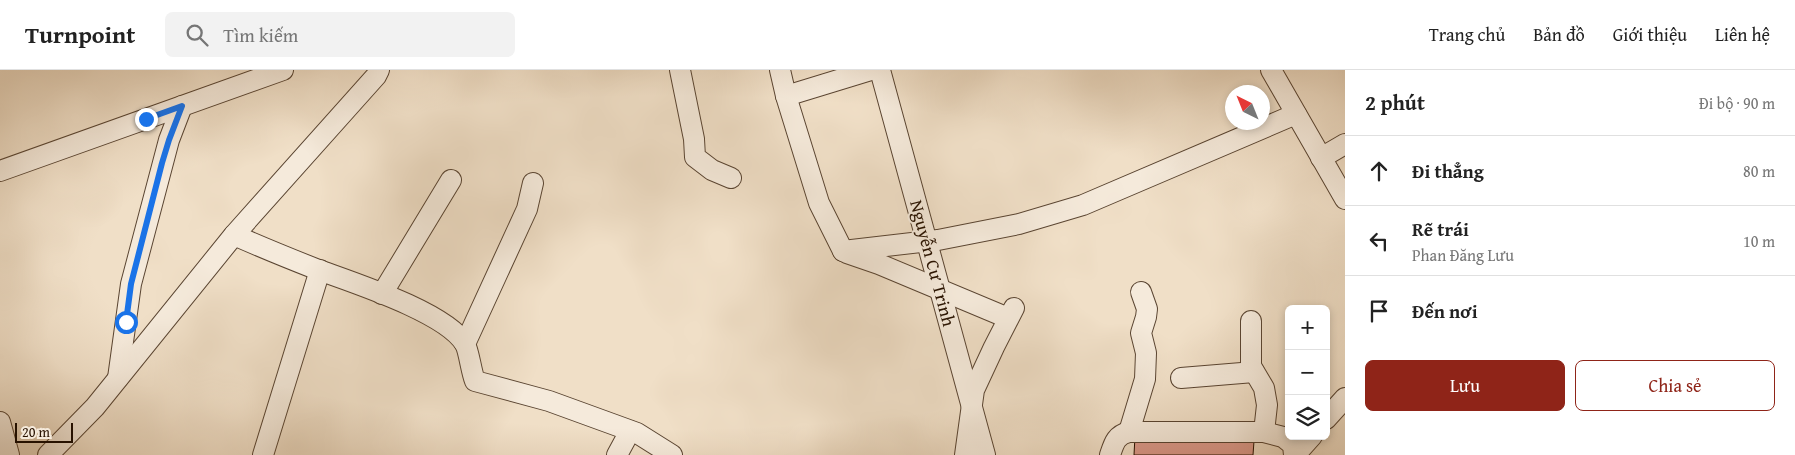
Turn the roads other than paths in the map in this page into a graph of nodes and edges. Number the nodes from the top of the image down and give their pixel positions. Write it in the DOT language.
graph roads {
  1 [pos="283,70"];
  2 [pos="379,70"];
  3 [pos="680,70"];
  4 [pos="780,70"];
  5 [pos="871,70"];
  6 [pos="880,70"];
  7 [pos="1271,70"];
  8 [pos="786,96"];
  9 [pos="182,106"];
  10 [pos="1296,114"];
  11 [pos="1345,144"];
  12 [pos="1322,158"];
  13 [pos="0,171"];
  14 [pos="731,178"];
  15 [pos="451,180"];
  16 [pos="533,183"];
  17 [pos="1345,199"];
  18 [pos="234,236"];
  19 [pos="927,241"];
  20 [pos="843,251"];
  21 [pos="320,270"];
  22 [pos="940,290"];
  23 [pos="1141,292"];
  24 [pos="382,294"];
  25 [pos="1251,321"];
  26 [pos="465,344"];
  27 [pos="1254,372"];
  28 [pos="118,378"];
  29 [pos="1181,378"];
  30 [pos="1345,398"];
  31 [pos="972,407"];
  32 [pos="1330,415"];
  33 [pos="0,422"];
  34 [pos="630,431"];
  35 [pos="1129,432"];
  36 [pos="1264,432"];
  37 [pos="1308,440"];
  38 [pos="9,455"];
  39 [pos="48,455"];
  40 [pos="263,455"];
  41 [pos="618,455"];
  42 [pos="672,455"];
  43 [pos="965,455"];
  44 [pos="985,455"];
  45 [pos="1110,455"];
  46 [pos="1295,455"];
  1 -- 9 [label="street"];
  2 -- 18 [label="street"];
  3 -- 14 [label="street"];
  4 -- 8 [label="street"];
  5 -- 8 [label="street"];
  6 -- 19 [label="street, Nguyễn Cư Trinh"];
  7 -- 10 [label="street"];
  8 -- 20 [label="street"];
  9 -- 13 [label="street"];
  9 -- 28 [label="street"];
  10 -- 12 [label="street"];
  10 -- 19 [label="street"];
  11 -- 12 [label="street"];
  12 -- 17 [label="street"];
  15 -- 24 [label="street"];
  16 -- 26 [label="street"];
  18 -- 21 [label="street"];
  18 -- 28 [label="street"];
  19 -- 20 [label="street"];
  19 -- 22 [label="street, Nguyễn Cư Trinh"];
  20 -- 22 [label="street"];
  21 -- 24 [label="street"];
  21 -- 40 [label="street"];
  22 -- 31 [label="street, Nguyễn Cư Trinh"];
  22 -- 31 [label="street"];
  23 -- 35 [label="street"];
  24 -- 26 [label="street"];
  25 -- 27 [label="street"];
  26 -- 34 [label="street"];
  27 -- 29 [label="street"];
  27 -- 36 [label="street"];
  28 -- 39 [label="street"];
  30 -- 32 [label="street"];
  31 -- 43 [label="street"];
  31 -- 44 [label="street, Nguyễn Cư Trinh"];
  33 -- 38 [label="street"];
  34 -- 41 [label="street"];
  34 -- 42 [label="street"];
  35 -- 36 [label="street"];
  35 -- 45 [label="street"];
  36 -- 46 [label="street"];
  37 -- 46 [label="street"];
}
